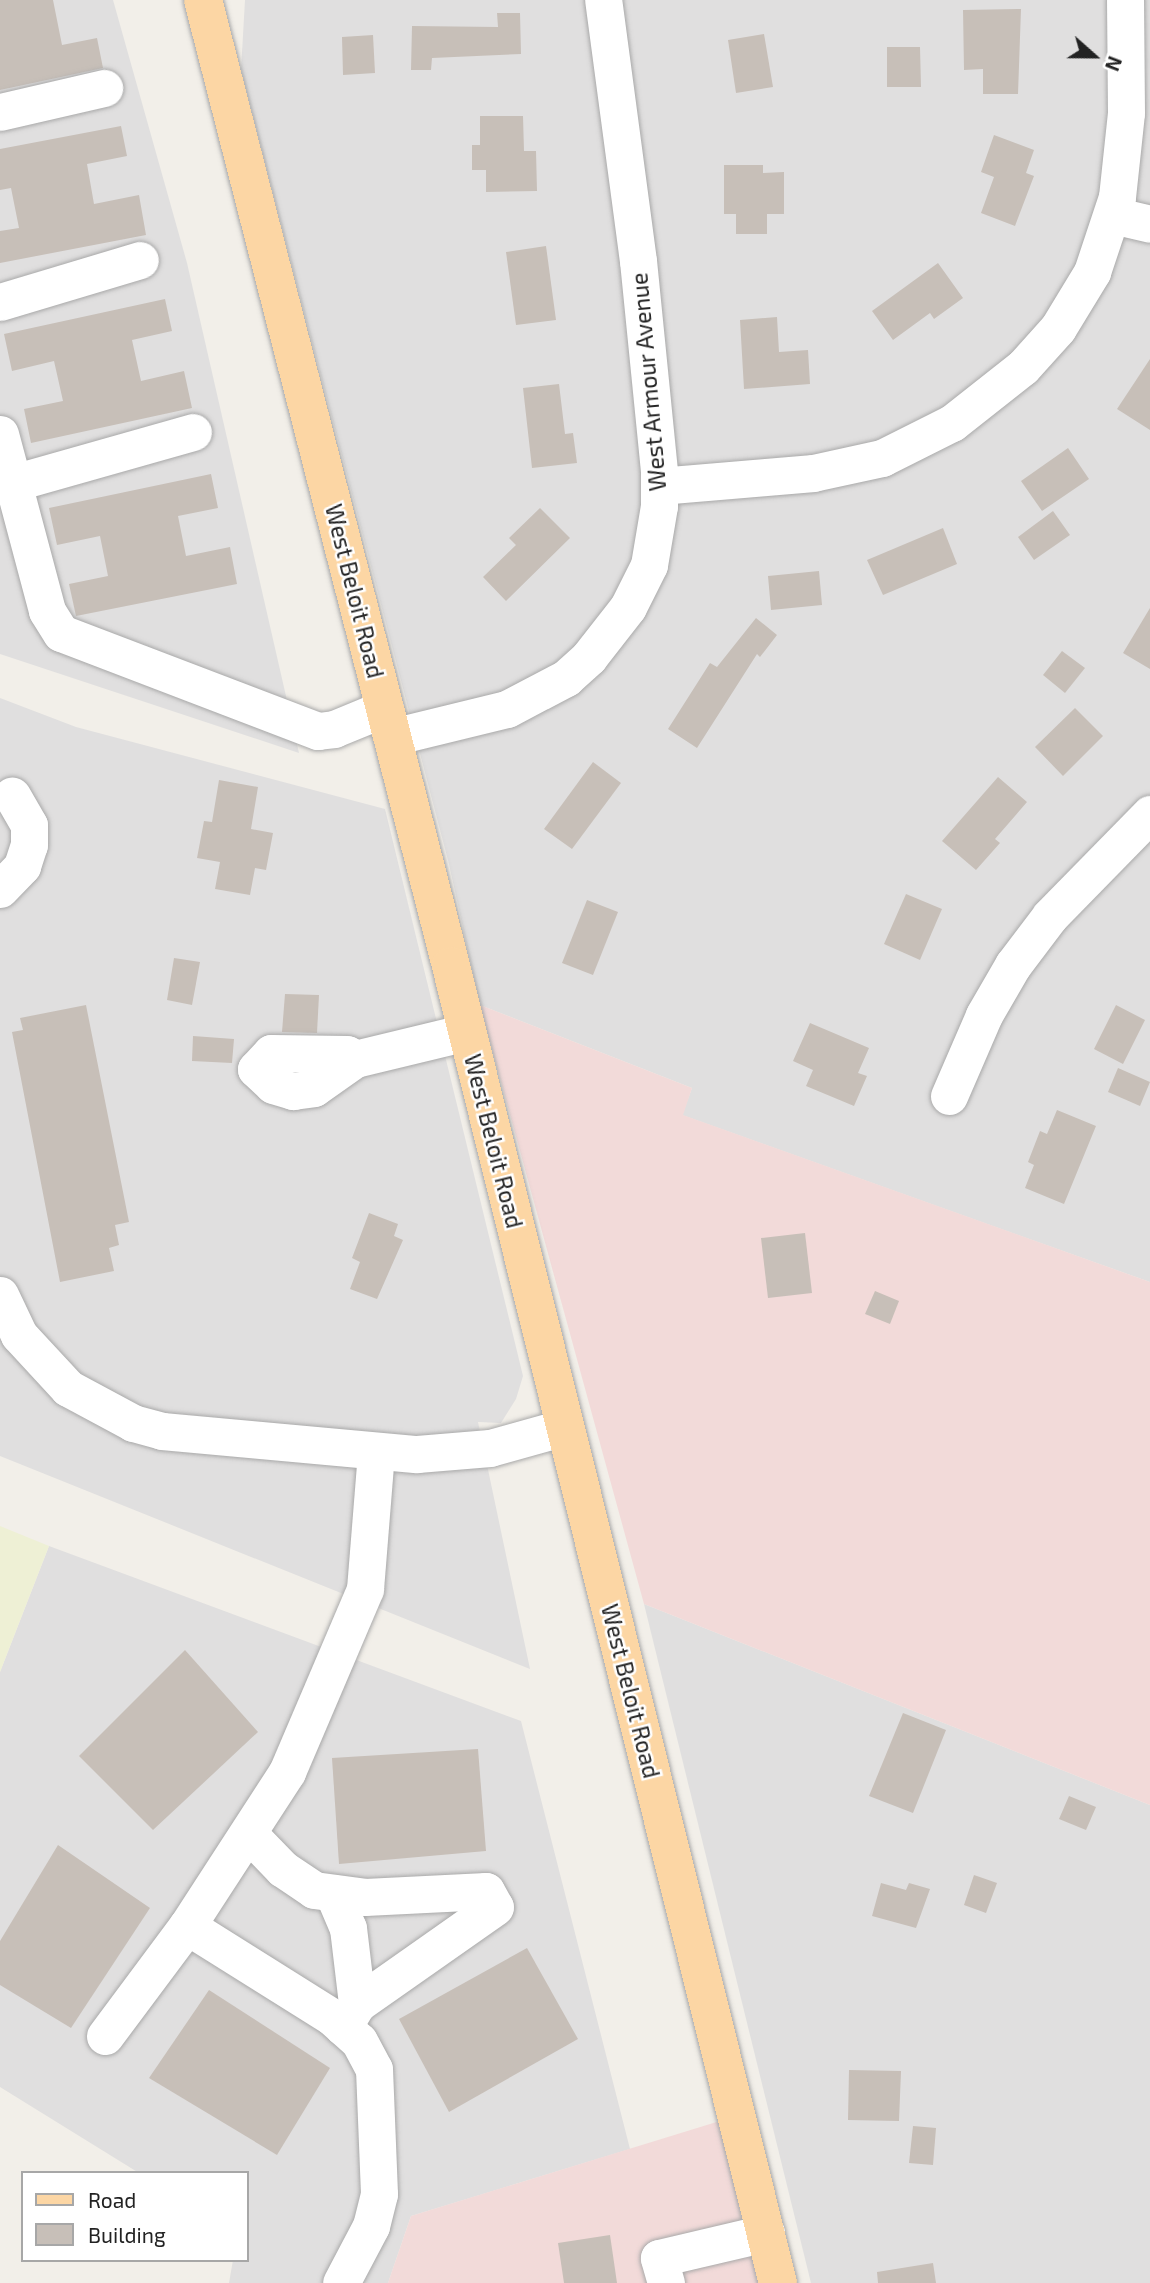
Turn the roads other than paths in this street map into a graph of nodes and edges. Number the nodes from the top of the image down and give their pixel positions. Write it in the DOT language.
graph roads {
  1 [pos="203,0"];
  2 [pos="603,0"];
  3 [pos="1125,0"];
  4 [pos="104,88"];
  5 [pos="0,112"];
  6 [pos="1112,215"];
  7 [pos="1150,224"];
  8 [pos="140,260"];
  9 [pos="0,302"];
  10 [pos="193,432"];
  11 [pos="0,434"];
  12 [pos="13,483"];
  13 [pos="659,486"];
  14 [pos="389,722"];
  15 [pos="12,796"];
  16 [pos="1150,814"];
  17 [pos="0,889"];
  18 [pos="467,1032"];
  19 [pos="355,1059"];
  20 [pos="949,1096"];
  21 [pos="0,1295"];
  22 [pos="565,1427"];
  23 [pos="376,1451"];
  24 [pos="250,1835"];
  25 [pos="333,1893"];
  26 [pos="187,1926"];
  27 [pos="350,2015"];
  28 [pos="105,2036"];
  29 [pos="765,2233"];
  30 [pos="341,2283"];
  31 [pos="666,2283"];
  32 [pos="778,2283"];
  1 -- 14 [label="main road, West Beloit Road"];
  2 -- 13 [label="street, West Armour Avenue"];
  3 -- 6 [label="street"];
  4 -- 5 [label="street"];
  6 -- 7 [label="street"];
  6 -- 13 [label="street"];
  8 -- 9 [label="street"];
  10 -- 12 [label="street"];
  11 -- 12 [label="street, West Armour Avenue"];
  12 -- 14 [label="street, West Armour Avenue"];
  13 -- 14 [label="street, West Armour Avenue"];
  14 -- 18 [label="main road, West Beloit Road"];
  15 -- 17 [label="street"];
  16 -- 20 [label="street"];
  18 -- 19 [label="street"];
  18 -- 22 [label="main road, West Beloit Road"];
  21 -- 23 [label="street"];
  22 -- 23 [label="street"];
  22 -- 29 [label="main road, West Beloit Road"];
  23 -- 24 [label="street"];
  24 -- 25 [label="street"];
  24 -- 26 [label="street"];
  25 -- 27 [label="street"];
  25 -- 27 [label="street"];
  26 -- 27 [label="street"];
  26 -- 28 [label="street"];
  27 -- 30 [label="street"];
  29 -- 31 [label="street"];
  29 -- 32 [label="main road, West Beloit Road"];
}
